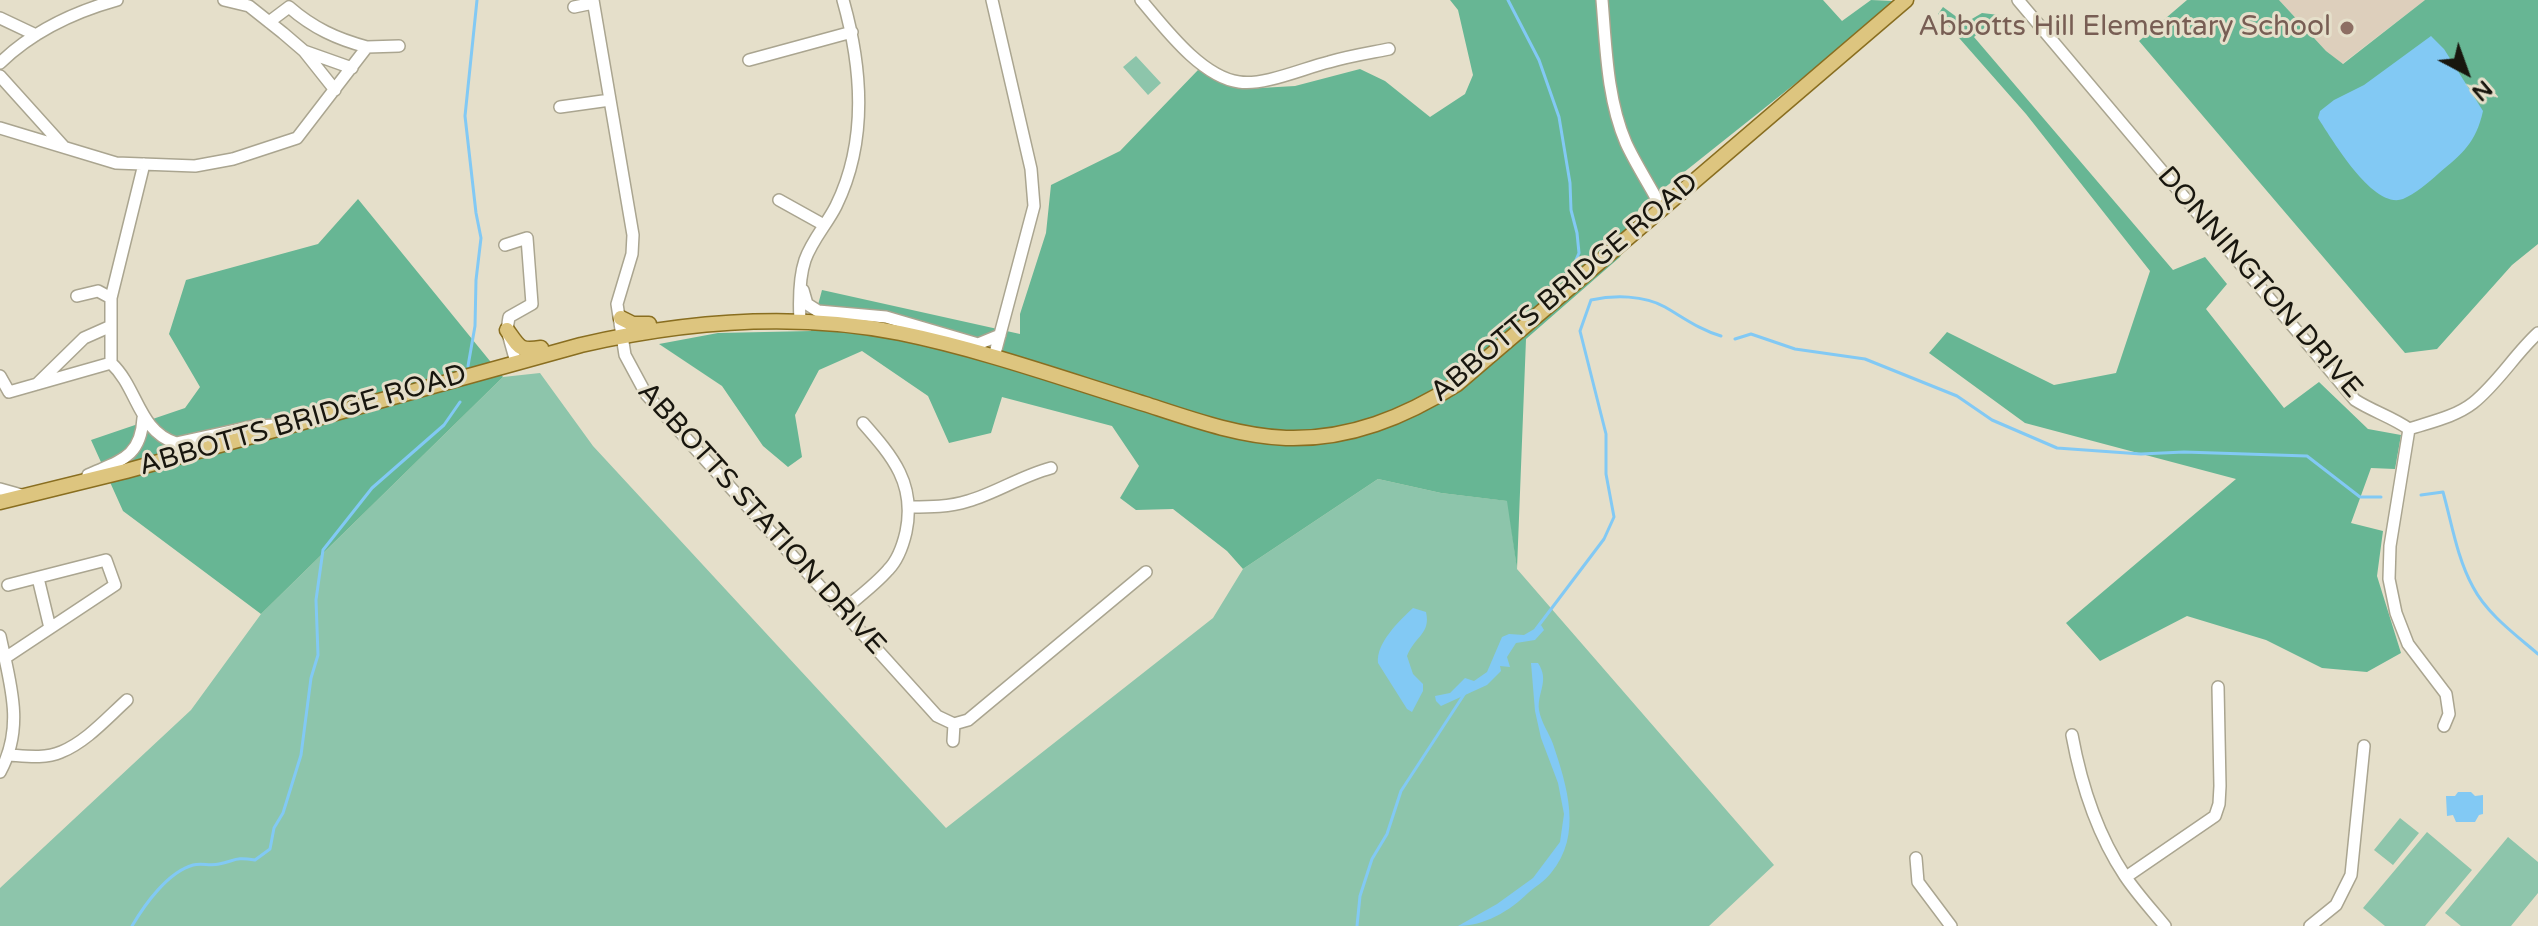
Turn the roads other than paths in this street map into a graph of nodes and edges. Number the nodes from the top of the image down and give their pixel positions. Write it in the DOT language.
graph roads {
  1 [pos="117,0"];
  2 [pos="224,0"];
  3 [pos="843,0"];
  4 [pos="992,0"];
  5 [pos="1141,0"];
  6 [pos="1602,0"];
  7 [pos="1906,0"];
  8 [pos="2018,0"];
  9 [pos="593,1"];
  10 [pos="89,4"];
  11 [pos="574,7"];
  12 [pos="0,18"];
  13 [pos="269,22"];
  14 [pos="852,32"];
  15 [pos="36,35"];
  16 [pos="399,46"];
  17 [pos="367,47"];
  18 [pos="1389,49"];
  19 [pos="304,51"];
  20 [pos="749,60"];
  21 [pos="0,63"];
  22 [pos="352,68"];
  23 [pos="0,76"];
  24 [pos="335,90"];
  25 [pos="610,100"];
  26 [pos="560,107"];
  27 [pos="0,128"];
  28 [pos="64,147"];
  29 [pos="144,164"];
  30 [pos="779,200"];
  31 [pos="1662,209"];
  32 [pos="824,225"];
  33 [pos="505,245"];
  34 [pos="801,283"];
  35 [pos="77,296"];
  36 [pos="111,298"];
  37 [pos="621,318"];
  38 [pos="800,321"];
  39 [pos="702,325"];
  40 [pos="111,326"];
  41 [pos="507,330"];
  42 [pos="1000,335"];
  43 [pos="622,336"];
  44 [pos="2536,338"];
  45 [pos="581,345"];
  46 [pos="994,357"];
  47 [pos="516,362"];
  48 [pos="111,363"];
  49 [pos="501,367"];
  50 [pos="0,376"];
  51 [pos="36,384"];
  52 [pos="143,418"];
  53 [pos="863,423"];
  54 [pos="291,424"];
  55 [pos="2409,429"];
  56 [pos="1051,468"];
  57 [pos="71,485"];
  58 [pos="0,489"];
  59 [pos="26,496"];
  60 [pos="0,502"];
  61 [pos="910,507"];
  62 [pos="1146,572"];
  63 [pos="38,578"];
  64 [pos="8,585"];
  65 [pos="842,611"];
  66 [pos="50,628"];
  67 [pos="0,636"];
  68 [pos="5,658"];
  69 [pos="2218,687"];
  70 [pos="127,700"];
  71 [pos="954,724"];
  72 [pos="2444,726"];
  73 [pos="2072,735"];
  74 [pos="953,741"];
  75 [pos="2364,746"];
  76 [pos="9,755"];
  77 [pos="0,772"];
  78 [pos="1916,858"];
  79 [pos="2126,877"];
  80 [pos="1951,926"];
  81 [pos="2165,926"];
  82 [pos="2310,926"];
  1 -- 10 [label="street"];
  2 -- 13 [label="street"];
  3 -- 14 [label="street"];
  4 -- 42 [label="street"];
  5 -- 18 [label="street"];
  6 -- 31 [label="street"];
  7 -- 31 [label="main road, ABBOTTS BRIDGE ROAD"];
  8 -- 55 [label="street, DONNINGTON DRIVE"];
  9 -- 11 [label="street, ABBOTTS STATION DRIVE"];
  9 -- 25 [label="street, ABBOTTS STATION DRIVE"];
  10 -- 15 [label="street"];
  12 -- 15 [label="street"];
  13 -- 17 [label="street"];
  13 -- 19 [label="street"];
  14 -- 20 [label="street"];
  14 -- 32 [label="street"];
  15 -- 21 [label="street"];
  16 -- 17 [label="street"];
  17 -- 22 [label="street"];
  19 -- 22 [label="street"];
  19 -- 24 [label="street"];
  22 -- 24 [label="street"];
  23 -- 28 [label="street"];
  24 -- 29 [label="street"];
  25 -- 26 [label="street"];
  25 -- 37 [label="street, ABBOTTS STATION DRIVE"];
  27 -- 28 [label="street"];
  28 -- 29 [label="street"];
  29 -- 36 [label="street"];
  30 -- 32 [label="street"];
  31 -- 46 [label="main road, ABBOTTS BRIDGE ROAD"];
  32 -- 34 [label="street"];
  33 -- 41 [label="street"];
  34 -- 38 [label="street"];
  34 -- 42 [label="street"];
  35 -- 36 [label="street"];
  36 -- 40 [label="street"];
  37 -- 39 [label="main road, ABBOTTS BRIDGE ROAD"];
  37 -- 43 [label="street, ABBOTTS STATION DRIVE"];
  38 -- 39 [label="main road, ABBOTTS BRIDGE ROAD"];
  38 -- 46 [label="main road, ABBOTTS BRIDGE ROAD"];
  39 -- 43 [label="main road, ABBOTTS BRIDGE ROAD"];
  40 -- 48 [label="street"];
  40 -- 51 [label="street"];
  41 -- 45 [label="main road, ABBOTTS BRIDGE ROAD"];
  41 -- 47 [label="street"];
  41 -- 49 [label="street"];
  42 -- 46 [label="street"];
  43 -- 45 [label="main road, ABBOTTS BRIDGE ROAD"];
  43 -- 65 [label="street, ABBOTTS STATION DRIVE"];
  44 -- 55 [label="street"];
  45 -- 47 [label="main road, ABBOTTS BRIDGE ROAD"];
  47 -- 49 [label="main road, ABBOTTS BRIDGE ROAD"];
  48 -- 51 [label="street"];
  48 -- 52 [label="street"];
  49 -- 54 [label="main road, ABBOTTS BRIDGE ROAD"];
  50 -- 51 [label="street"];
  52 -- 54 [label="street"];
  52 -- 57 [label="street"];
  53 -- 61 [label="street"];
  54 -- 57 [label="main road, ABBOTTS BRIDGE ROAD"];
  55 -- 72 [label="street"];
  56 -- 61 [label="street"];
  57 -- 59 [label="main road, ABBOTTS BRIDGE ROAD"];
  58 -- 59 [label="street, ABBOTTS BRIDGE ROAD"];
  59 -- 60 [label="main road, ABBOTTS BRIDGE ROAD"];
  61 -- 65 [label="street"];
  62 -- 71 [label="street"];
  63 -- 64 [label="street"];
  63 -- 66 [label="street"];
  63 -- 66 [label="street"];
  65 -- 71 [label="street, ABBOTTS STATION DRIVE"];
  66 -- 68 [label="street"];
  67 -- 68 [label="street"];
  68 -- 76 [label="street"];
  69 -- 79 [label="street"];
  70 -- 76 [label="street"];
  71 -- 74 [label="street"];
  73 -- 79 [label="street"];
  75 -- 82 [label="street"];
  76 -- 77 [label="street"];
  78 -- 80 [label="street"];
  79 -- 81 [label="street"];
}
